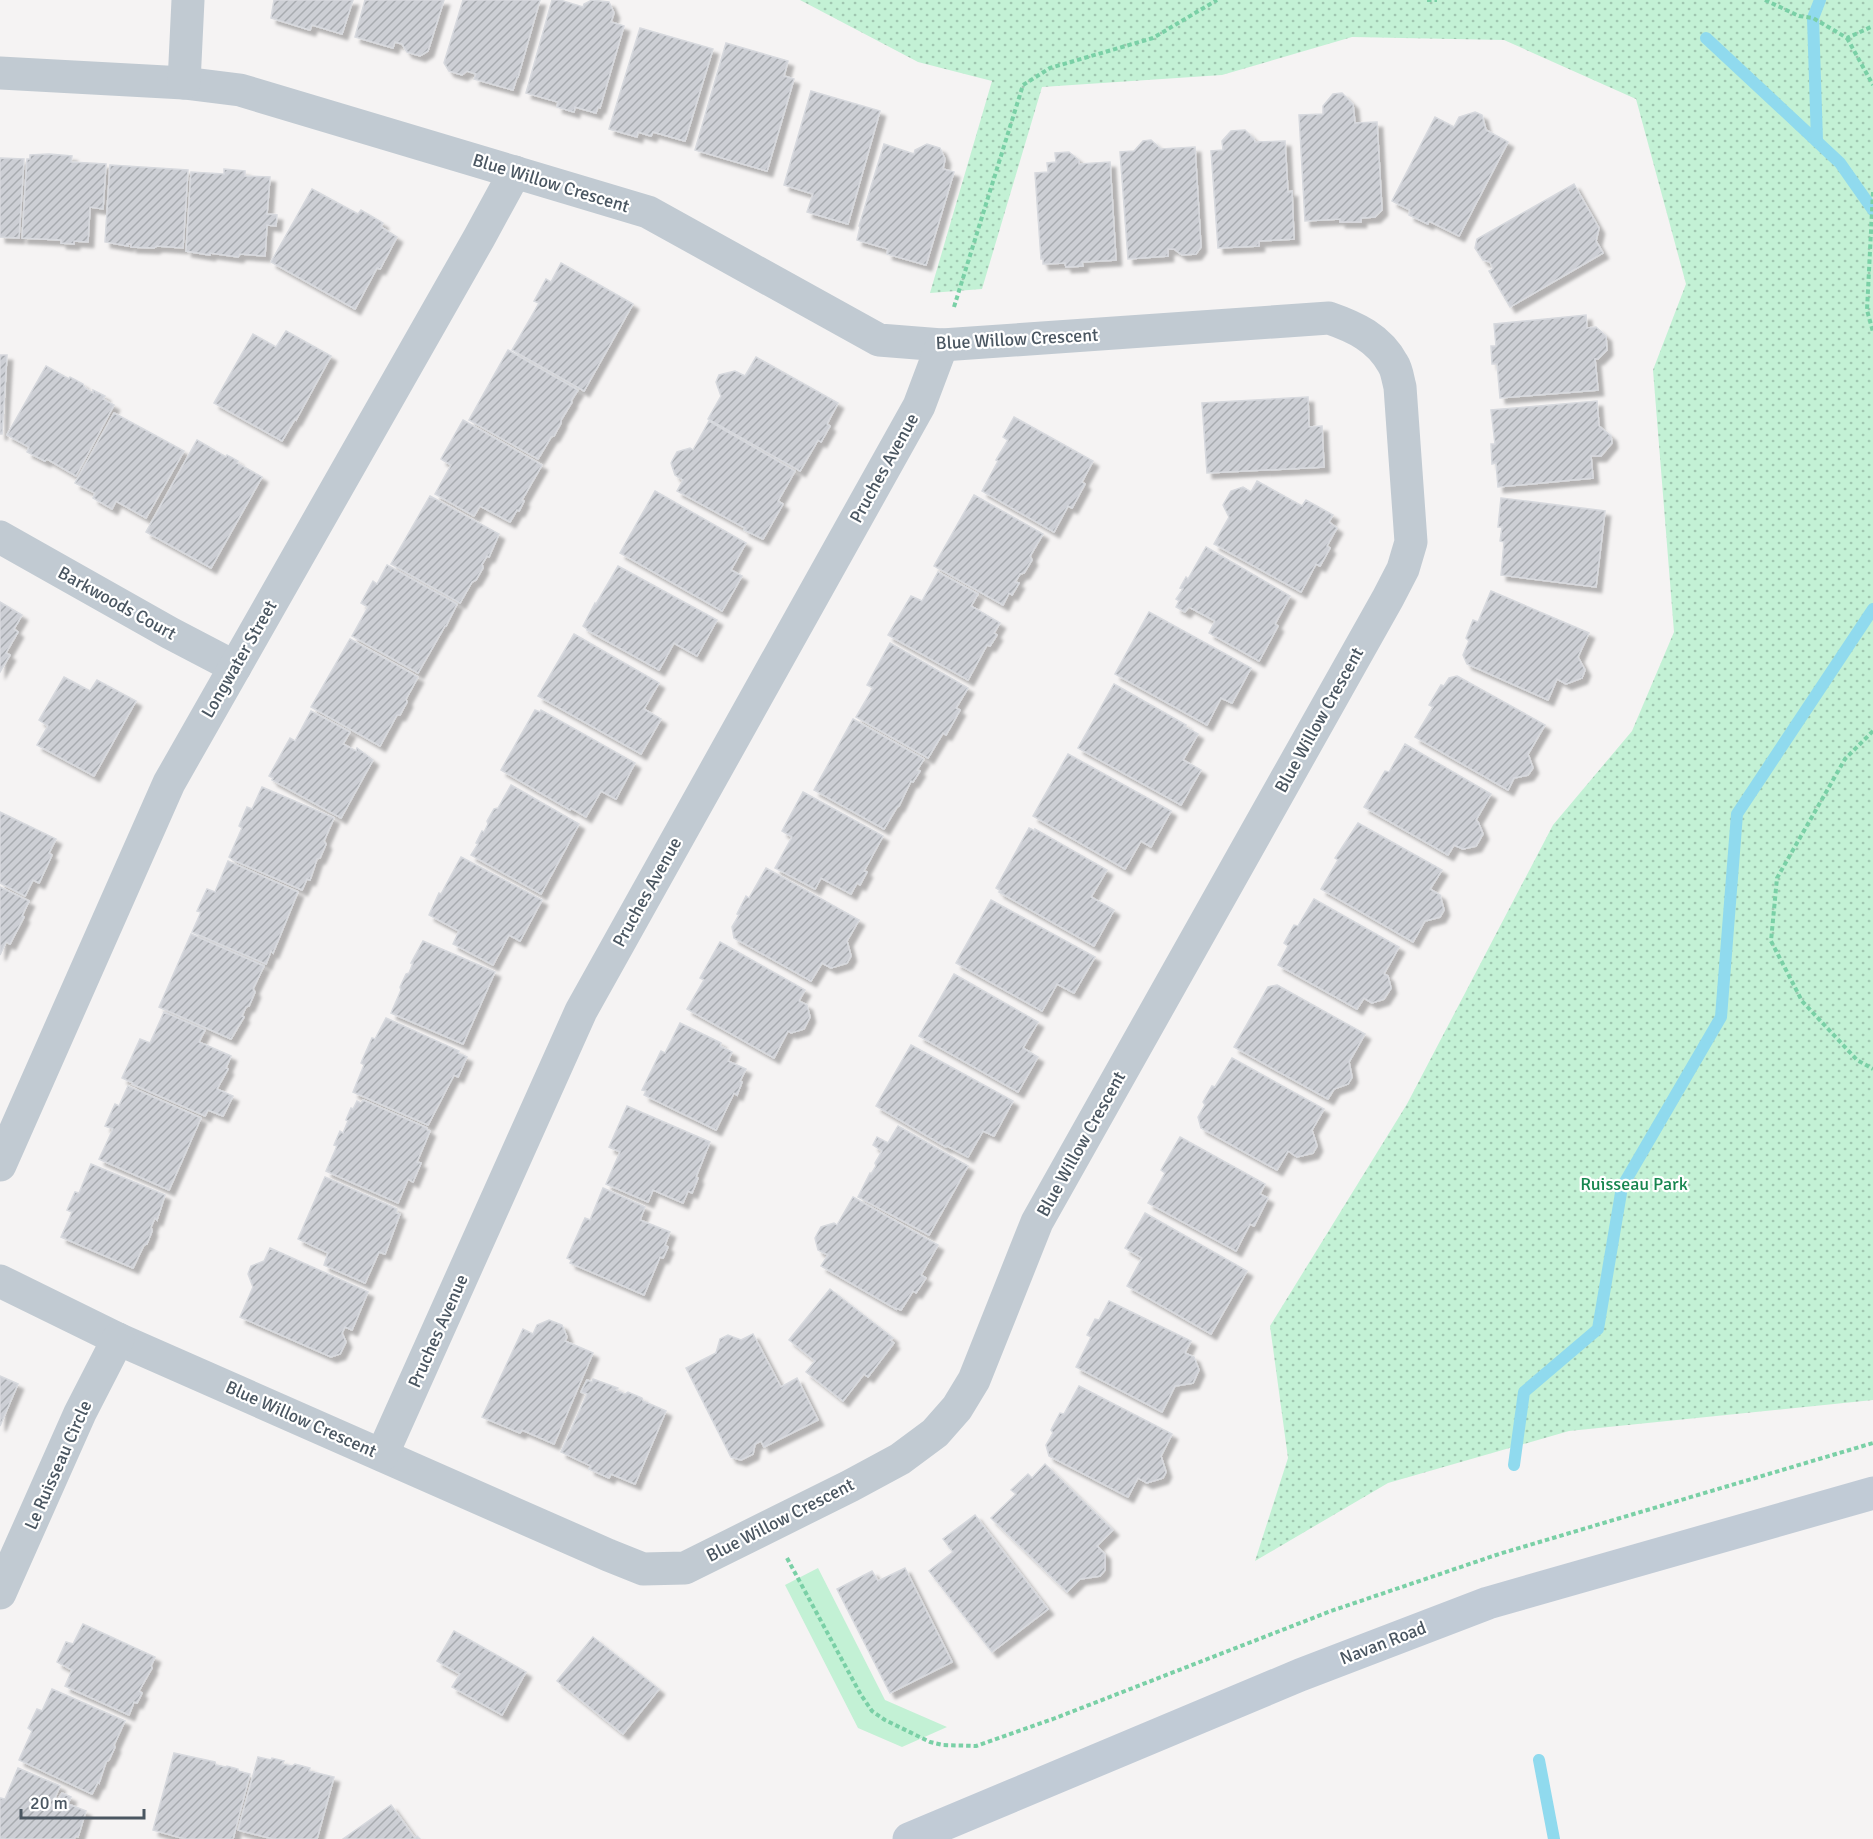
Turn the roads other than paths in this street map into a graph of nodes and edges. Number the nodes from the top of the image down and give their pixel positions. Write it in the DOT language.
graph roads {
  1 [pos="188,0"];
  2 [pos="0,73"];
  3 [pos="184,83"];
  4 [pos="515,171"];
  5 [pos="942,345"];
  6 [pos="0,537"];
  7 [pos="235,667"];
  8 [pos="0,1165"];
  9 [pos="0,1281"];
  10 [pos="118,1339"];
  11 [pos="382,1455"];
  12 [pos="1873,1493"];
  13 [pos="0,1593"];
  14 [pos="909,1839"];
  1 -- 3 [label="street"];
  2 -- 3 [label="street, Blue Willow Crescent"];
  3 -- 4 [label="street, Blue Willow Crescent"];
  4 -- 5 [label="street, Blue Willow Crescent"];
  4 -- 7 [label="street, Longwater Street"];
  5 -- 11 [label="street, Pruches Avenue"];
  5 -- 11 [label="street, Blue Willow Crescent"];
  6 -- 7 [label="street, Barkwoods Court"];
  7 -- 8 [label="street, Longwater Street"];
  9 -- 10 [label="street, Blue Willow Crescent"];
  10 -- 11 [label="street, Blue Willow Crescent"];
  10 -- 13 [label="street, Le Ruisseau Circle"];
  12 -- 14 [label="main road, Navan Road"];
}
